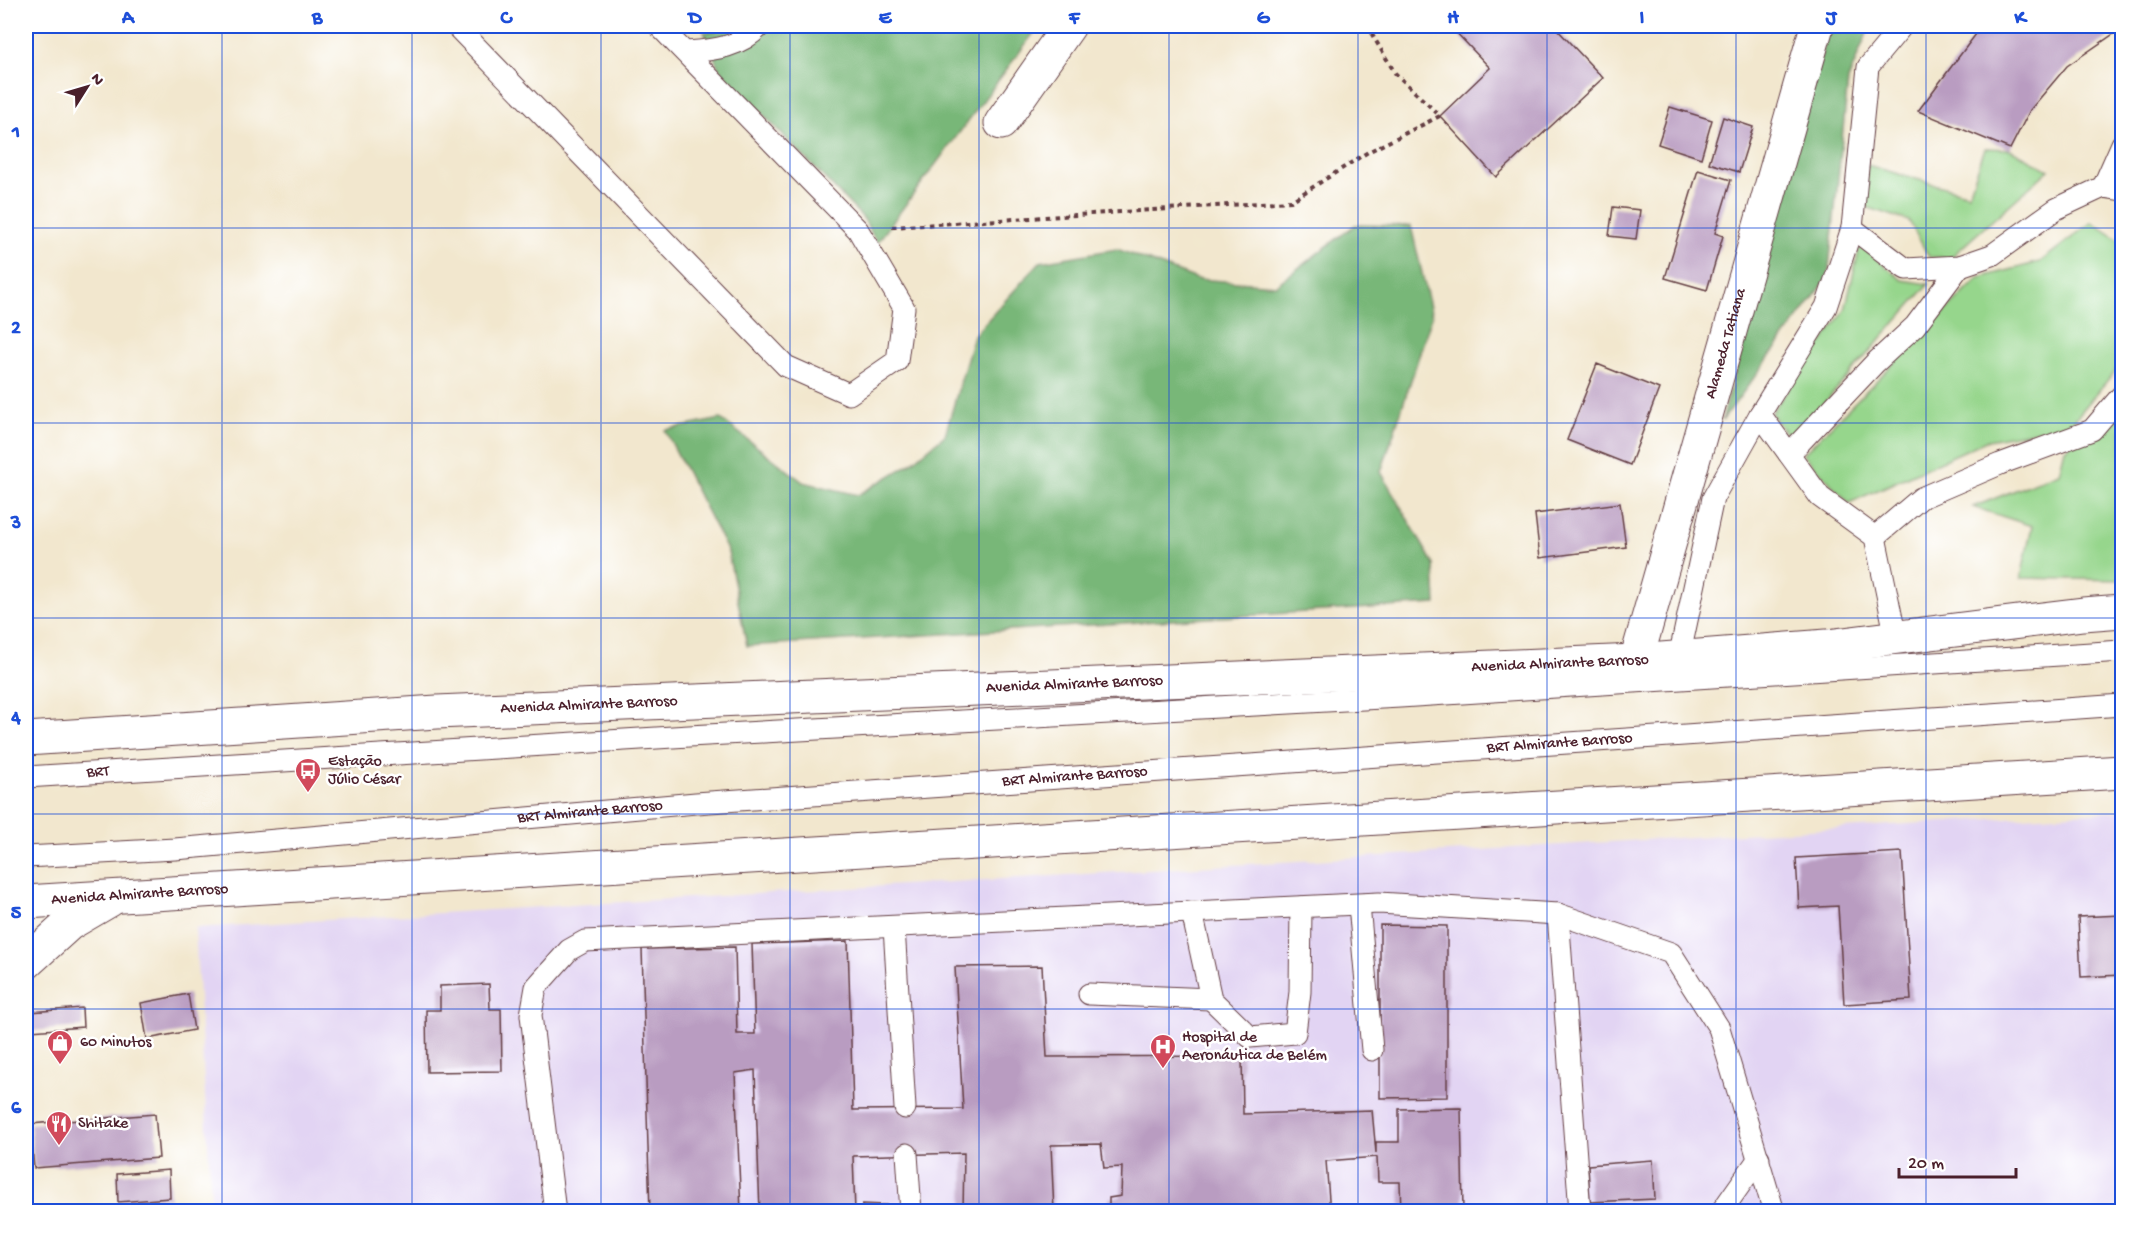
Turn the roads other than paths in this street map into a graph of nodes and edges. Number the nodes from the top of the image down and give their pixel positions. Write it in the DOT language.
graph roads {
  1 [pos="456,26"];
  2 [pos="659,26"];
  3 [pos="760,26"];
  4 [pos="1069,26"];
  5 [pos="1817,26"];
  6 [pos="1902,26"];
  7 [pos="687,52"];
  8 [pos="1001,123"];
  9 [pos="2122,144"];
  10 [pos="2113,188"];
  11 [pos="1852,228"];
  12 [pos="1960,266"];
  13 [pos="2122,395"];
  14 [pos="1760,414"];
  15 [pos="1789,454"];
  16 [pos="1875,537"];
  17 [pos="2122,612"];
  18 [pos="1896,638"];
  19 [pos="2122,651"];
  20 [pos="1679,658"];
  21 [pos="1636,661"];
  22 [pos="2122,705"];
  23 [pos="26,739"];
  24 [pos="2122,772"];
  25 [pos="26,777"];
  26 [pos="26,857"];
  27 [pos="114,897"];
  28 [pos="26,902"];
  29 [pos="1359,905"];
  30 [pos="1301,907"];
  31 [pos="1192,912"];
  32 [pos="1558,914"];
  33 [pos="894,927"];
  34 [pos="26,963"];
  35 [pos="1089,994"];
  36 [pos="1211,999"];
  37 [pos="1372,1050"];
  38 [pos="905,1108"];
  39 [pos="907,1154"];
  40 [pos="1759,1158"];
  41 [pos="555,1212"];
  42 [pos="911,1212"];
  43 [pos="1580,1212"];
  44 [pos="1721,1212"];
  45 [pos="1774,1212"];
  1 -- 7 [label="lane"];
  2 -- 7 [label="lane"];
  3 -- 7 [label="lane"];
  4 -- 8 [label="main road"];
  5 -- 21 [label="main road, Alameda Tatiana"];
  6 -- 11 [label="lane"];
  9 -- 10 [label="lane"];
  10 -- 12 [label="lane"];
  11 -- 12 [label="lane"];
  11 -- 14 [label="lane"];
  12 -- 15 [label="lane"];
  13 -- 16 [label="lane"];
  14 -- 15 [label="lane"];
  14 -- 20 [label="lane"];
  15 -- 16 [label="lane"];
  16 -- 18 [label="lane"];
  17 -- 18 [label="main road, Avenida Almirante Barroso"];
  18 -- 20 [label="main road, Avenida Almirante Barroso"];
  19 -- 25 [label="lane, BRT"];
  20 -- 21 [label="main road, Avenida Almirante Barroso"];
  21 -- 23 [label="main road, Avenida Almirante Barroso"];
  22 -- 26 [label="lane, BRT Almirante Barroso"];
  24 -- 27 [label="main road, Avenida Almirante Barroso"];
  27 -- 28 [label="main road, Avenida Almirante Barroso"];
  27 -- 34 [label="main road"];
  29 -- 30 [label="lane"];
  29 -- 32 [label="lane"];
  29 -- 37 [label="lane"];
  30 -- 31 [label="lane"];
  30 -- 36 [label="lane"];
  31 -- 33 [label="lane"];
  31 -- 36 [label="lane"];
  32 -- 40 [label="lane"];
  32 -- 43 [label="lane"];
  33 -- 38 [label="lane"];
  33 -- 41 [label="lane"];
  35 -- 36 [label="lane"];
  39 -- 42 [label="lane"];
  40 -- 44 [label="lane"];
  40 -- 45 [label="lane"];
}
